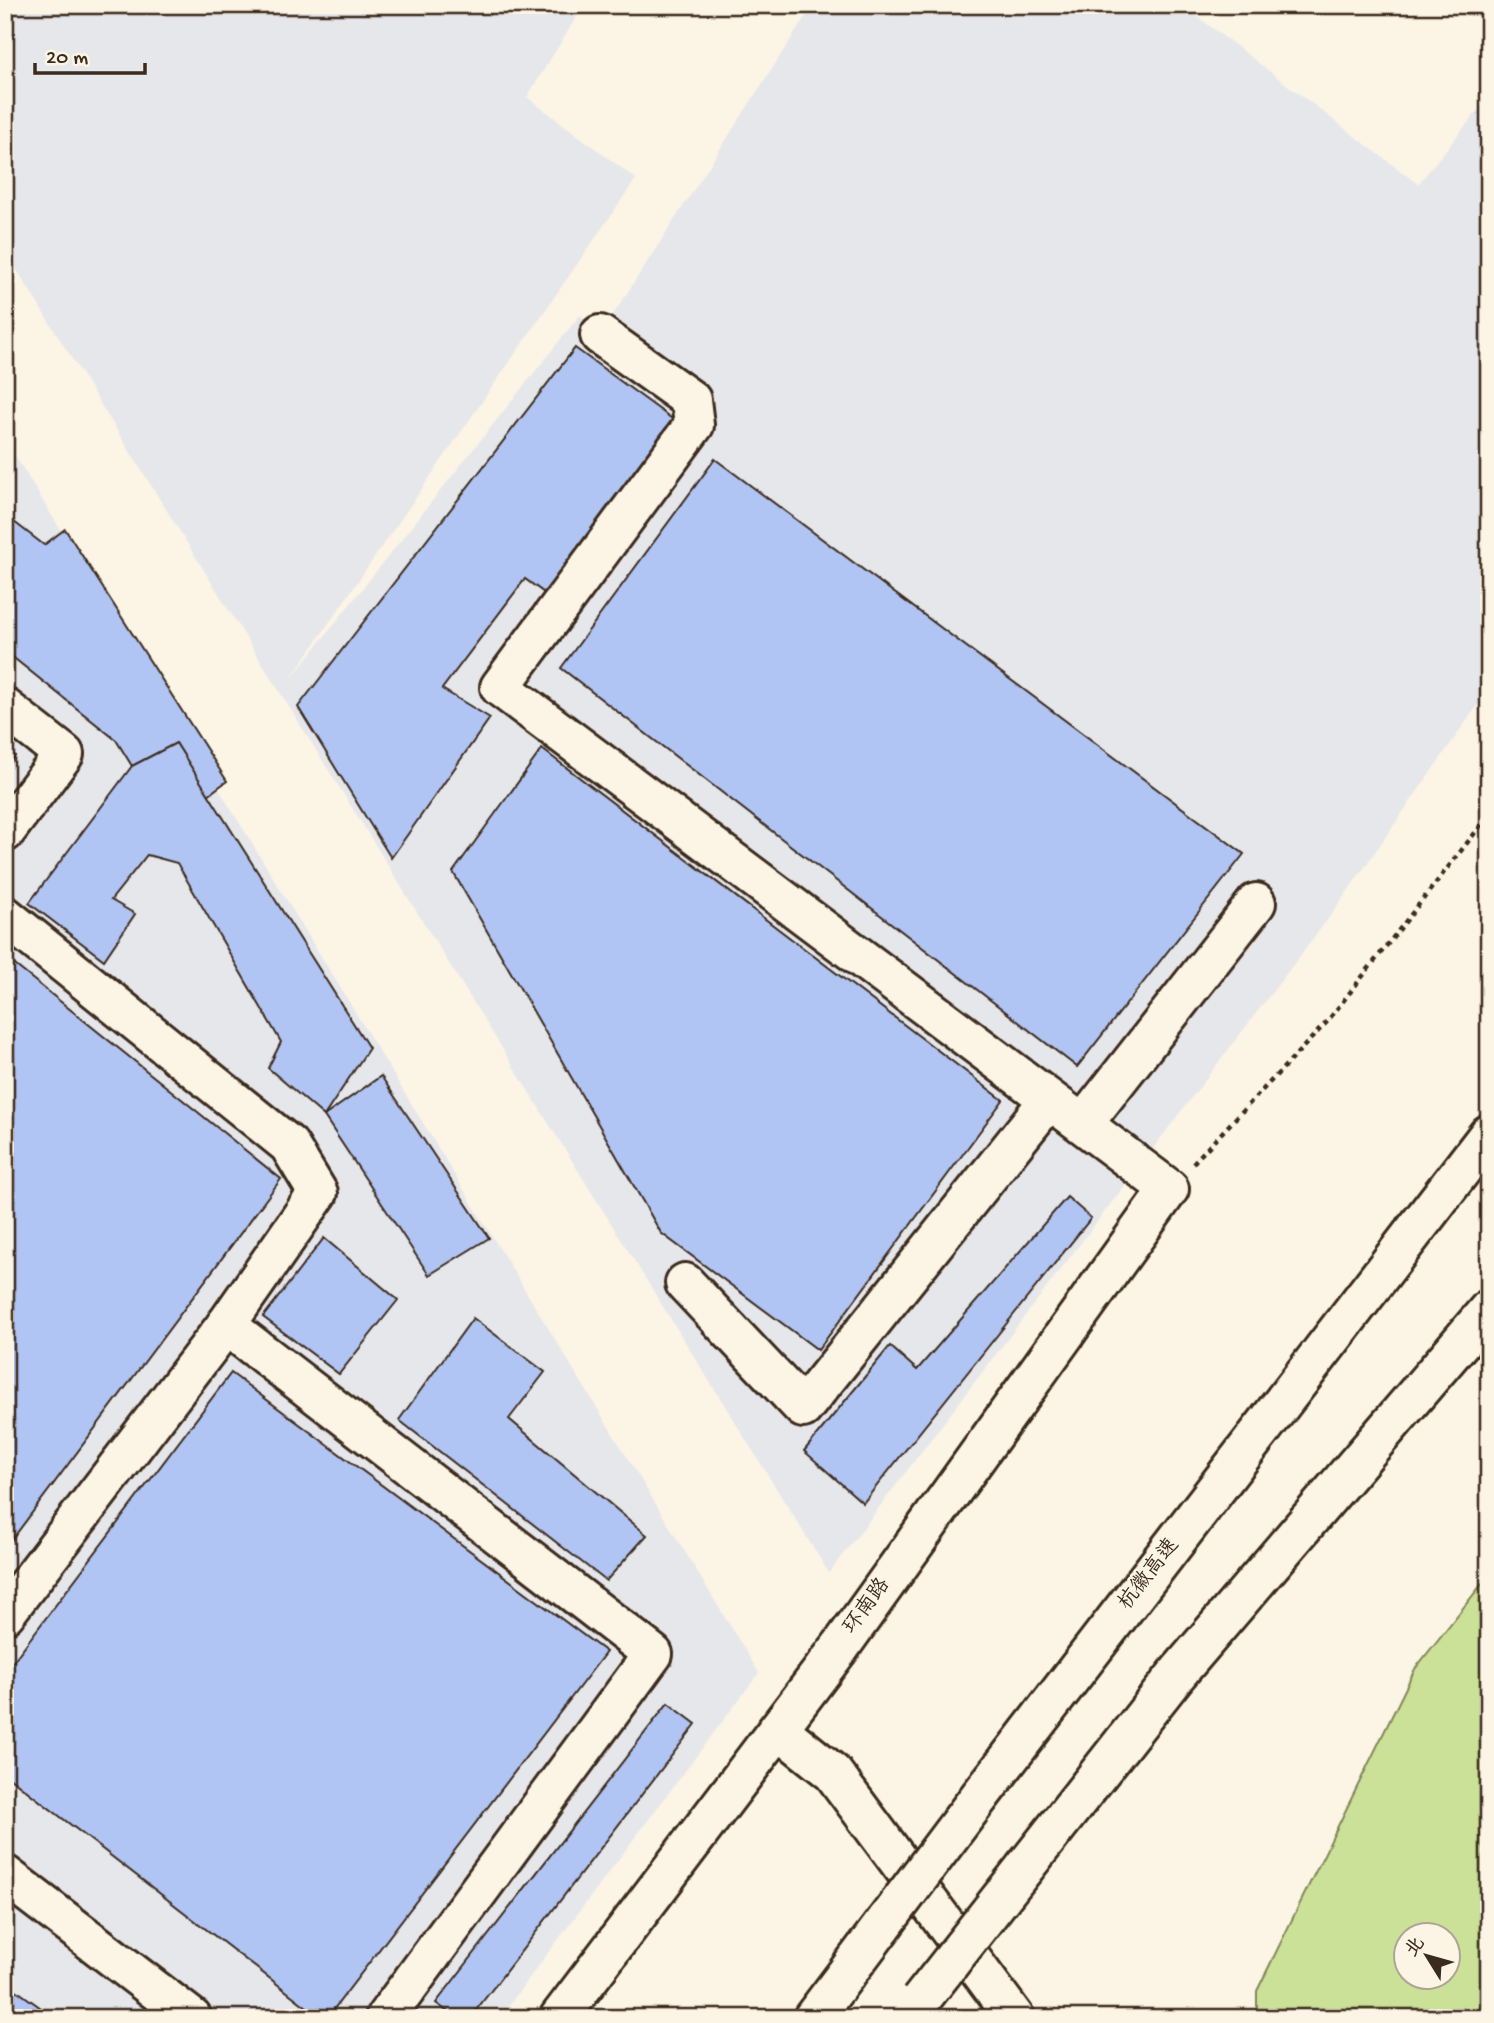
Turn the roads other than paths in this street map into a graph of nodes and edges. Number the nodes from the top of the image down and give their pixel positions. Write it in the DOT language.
graph roads {
  1 [pos="600,335"];
  2 [pos="5,708"];
  3 [pos="5,832"];
  4 [pos="1256,903"];
  5 [pos="5,916"];
  6 [pos="1049,1100"];
  7 [pos="1083,1124"];
  8 [pos="1489,1134"];
  9 [pos="685,1283"];
  10 [pos="1489,1309"];
  11 [pos="226,1325"];
  12 [pos="5,1614"];
  13 [pos="778,1728"];
  14 [pos="5,1875"];
  15 [pos="914,2009"];
  16 [pos="191,2018"];
  17 [pos="385,2018"];
  18 [pos="559,2018"];
  19 [pos="813,2018"];
  20 [pos="1015,2018"];
  1 -- 6 [label="main road"];
  2 -- 3 [label="main road"];
  4 -- 7 [label="main road"];
  5 -- 11 [label="main road"];
  6 -- 7 [label="main road"];
  6 -- 9 [label="main road"];
  7 -- 13 [label="main road, 环南路"];
  8 -- 19 [label="main road, 杭徽高速, bridge"];
  10 -- 15 [label="main road, bridge"];
  11 -- 12 [label="main road"];
  11 -- 17 [label="main road"];
  13 -- 18 [label="main road, 环南路"];
  13 -- 20 [label="main road"];
  14 -- 16 [label="main road"];
}
